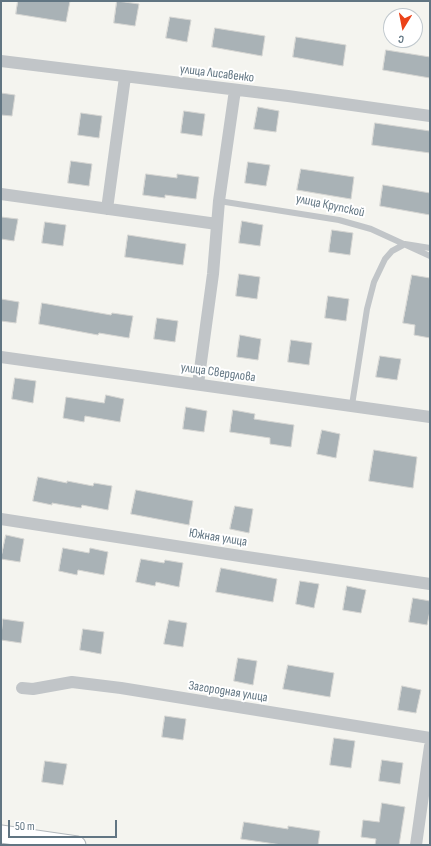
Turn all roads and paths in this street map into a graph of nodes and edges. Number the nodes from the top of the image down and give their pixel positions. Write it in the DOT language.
graph roads {
  1 [pos="1,61"];
  2 [pos="125,77"];
  3 [pos="235,90"];
  4 [pos="430,116"];
  5 [pos="1,194"];
  6 [pos="219,201"];
  7 [pos="107,209"];
  8 [pos="217,224"];
  9 [pos="404,244"];
  10 [pos="430,248"];
  11 [pos="430,256"];
  12 [pos="1,357"];
  13 [pos="198,384"];
  14 [pos="352,405"];
  15 [pos="430,417"];
  16 [pos="1,519"];
  17 [pos="430,584"];
  18 [pos="22,688"];
  19 [pos="430,738"];
  20 [pos="430,746"];
  21 [pos="1,834"];
  22 [pos="77,845"];
  23 [pos="416,845"];
  1 -- 2 [label="street, улица Лисавенко"];
  2 -- 3 [label="street, улица Лисавенко"];
  2 -- 7 [label="street"];
  3 -- 4 [label="street, улица Лисавенко"];
  3 -- 6 [label="street"];
  5 -- 7 [label="street"];
  6 -- 8 [label="street"];
  6 -- 9 [label="lane, улица Крупской"];
  7 -- 8 [label="street"];
  8 -- 13 [label="street"];
  9 -- 10 [label="lane"];
  9 -- 11 [label="lane, улица Крупской"];
  9 -- 14 [label="lane"];
  12 -- 13 [label="street, улица Свердлова"];
  13 -- 14 [label="street, улица Свердлова"];
  14 -- 15 [label="street, улица Свердлова"];
  16 -- 17 [label="street, Южная улица"];
  18 -- 19 [label="street, Загородная улица"];
  20 -- 23 [label="street"];
  21 -- 22 [label="street"];
}
